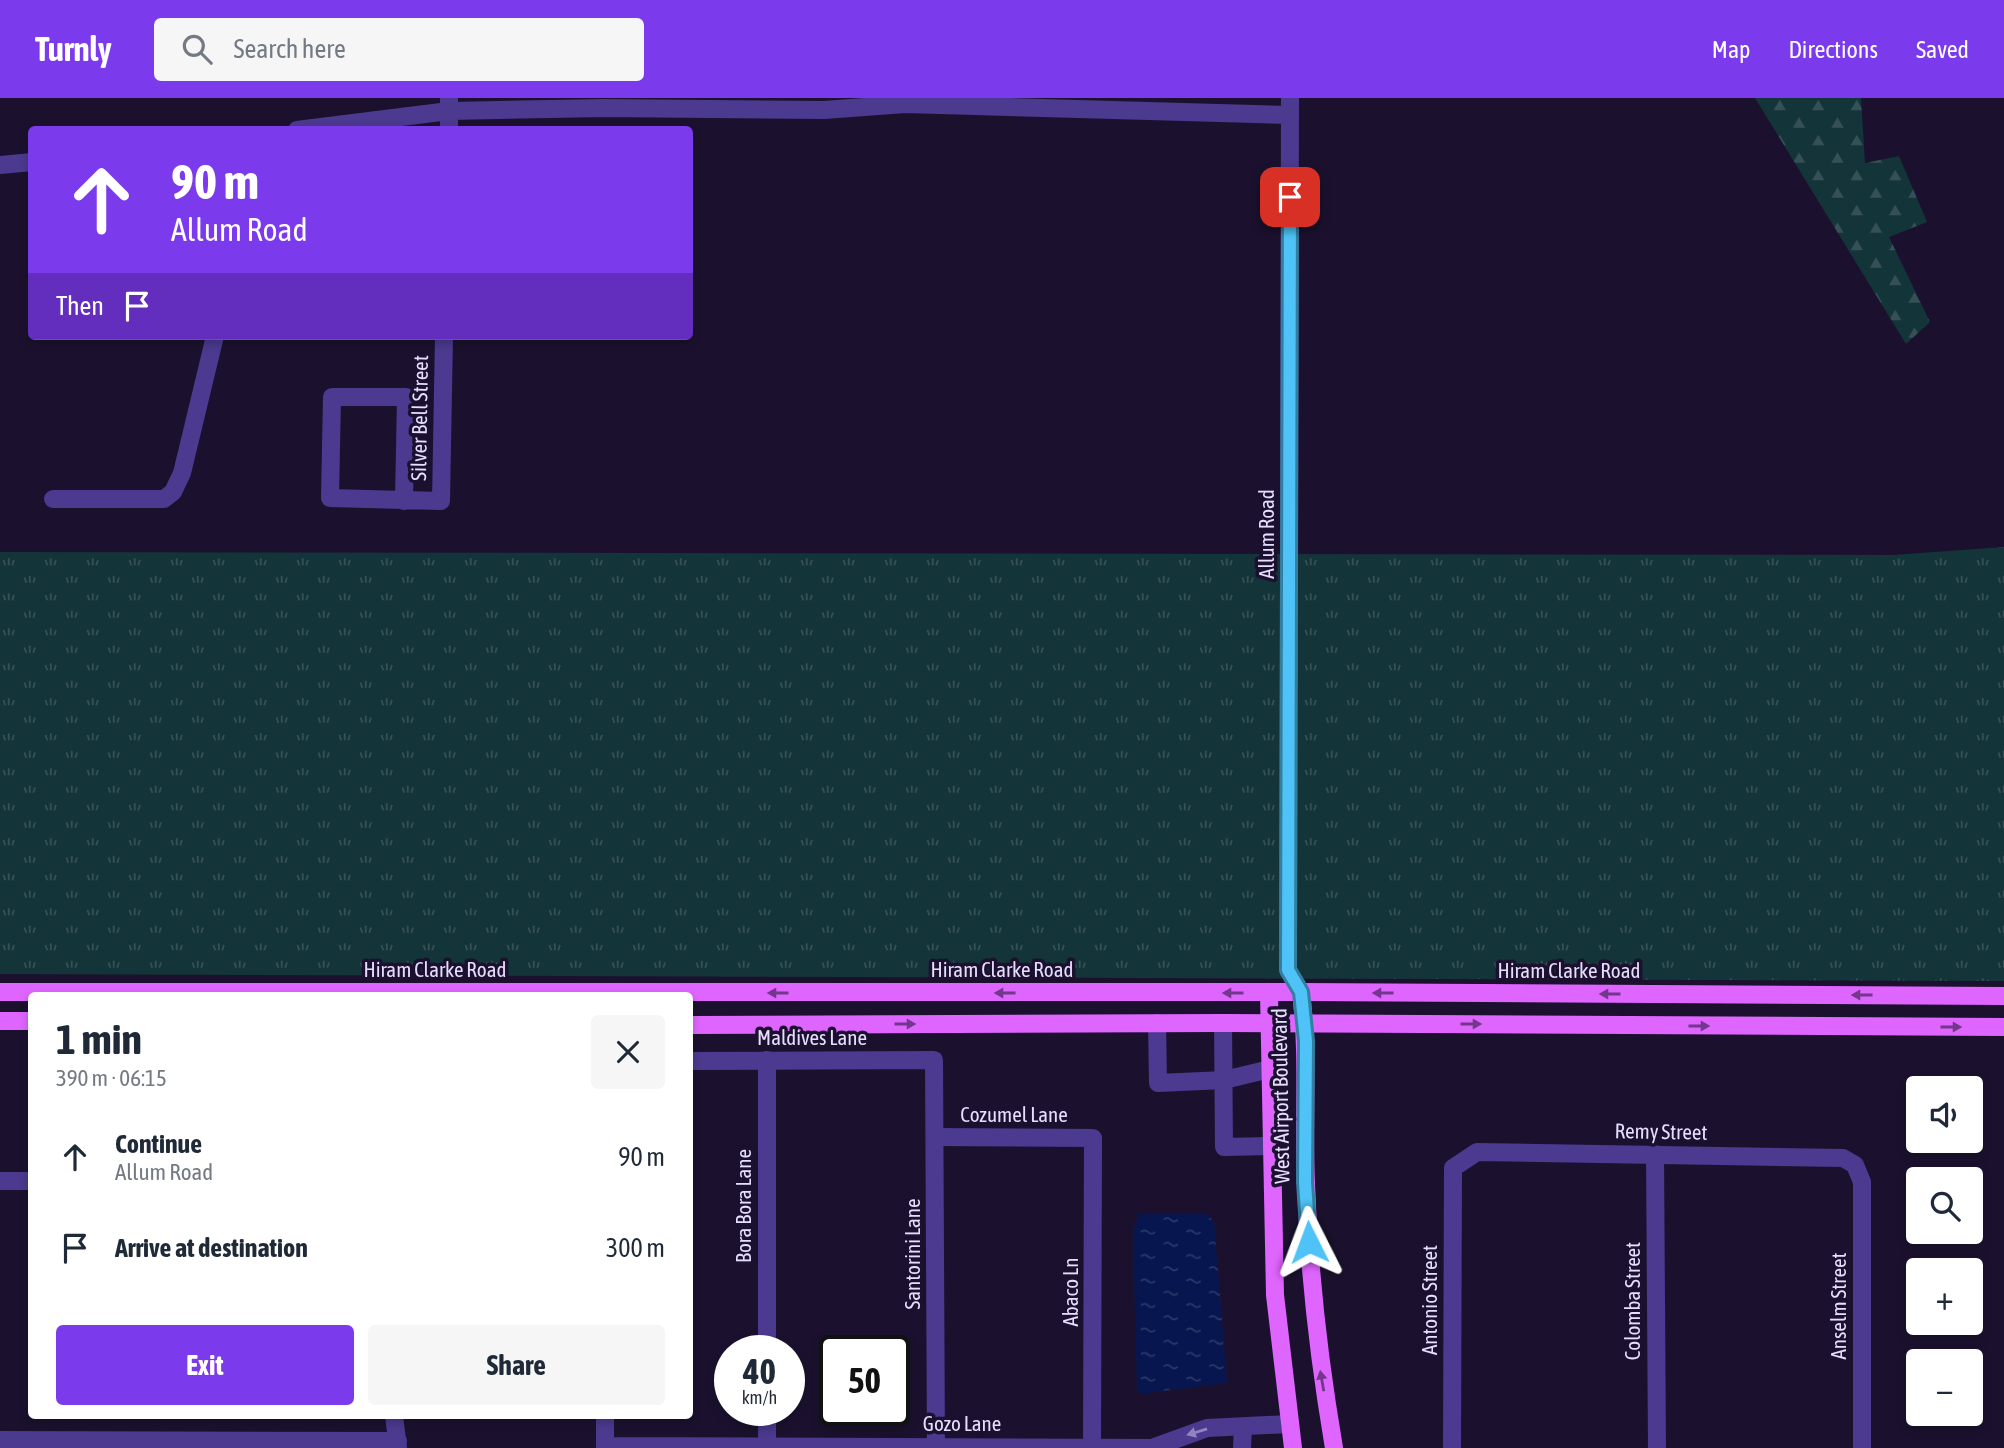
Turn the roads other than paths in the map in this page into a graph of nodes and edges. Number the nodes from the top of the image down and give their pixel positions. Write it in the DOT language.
graph roads {
  1 [pos="905,101"];
  2 [pos="824,104"];
  3 [pos="449,105"];
  4 [pos="1290,106"];
  5 [pos="320,126"];
  6 [pos="449,126"];
  7 [pos="28,162"];
  8 [pos="0,165"];
  9 [pos="214,340"];
  10 [pos="444,340"];
  11 [pos="52,499"];
  12 [pos="404,501"];
  13 [pos="1288,970"];
  14 [pos="0,992"];
  15 [pos="28,992"];
  16 [pos="1301,992"];
  17 [pos="693,993"];
  18 [pos="750,993"];
  19 [pos="979,993"];
  20 [pos="1269,993"];
  21 [pos="1657,995"];
  22 [pos="1911,996"];
  23 [pos="2004,996"];
  24 [pos="0,1021"];
  25 [pos="28,1021"];
  26 [pos="1157,1023"];
  27 [pos="1223,1023"];
  28 [pos="1269,1023"];
  29 [pos="1305,1023"];
  30 [pos="979,1024"];
  31 [pos="693,1025"];
  32 [pos="750,1025"];
  33 [pos="1657,1025"];
  34 [pos="1911,1027"];
  35 [pos="2004,1027"];
  36 [pos="767,1060"];
  37 [pos="934,1060"];
  38 [pos="693,1061"];
  39 [pos="1270,1069"];
  40 [pos="1224,1080"];
  41 [pos="935,1137"];
  42 [pos="1093,1138"];
  43 [pos="1270,1146"];
  44 [pos="1655,1154"];
  45 [pos="1464,1158"];
  46 [pos="1855,1165"];
  47 [pos="0,1181"];
  48 [pos="28,1181"];
  49 [pos="767,1335"];
  50 [pos="394,1419"];
  51 [pos="605,1419"];
  52 [pos="1289,1424"];
  53 [pos="767,1426"];
  54 [pos="1243,1427"];
  55 [pos="0,1440"];
  56 [pos="398,1445"];
  57 [pos="767,1447"];
  58 [pos="936,1447"];
  59 [pos="1092,1447"];
  60 [pos="1153,1448"];
  61 [pos="1242,1448"];
  62 [pos="1293,1448"];
  63 [pos="1334,1448"];
  64 [pos="1451,1448"];
  65 [pos="1657,1448"];
  66 [pos="1862,1448"];
  1 -- 2 [label="street"];
  1 -- 4 [label="street"];
  2 -- 3 [label="street"];
  3 -- 5 [label="street"];
  3 -- 6 [label="street"];
  4 -- 13 [label="street, Allum Road"];
  7 -- 8 [label="street"];
  9 -- 11 [label="street"];
  10 -- 12 [label="street, Silver Bell Street"];
  12 -- 12 [label="street"];
  13 -- 16 [label="street"];
  13 -- 20 [label="street"];
  14 -- 15 [label="main road, Hiram Clarke Road"];
  16 -- 20 [label="main road, Hiram Clarke Road"];
  21 -- 16 [label="main road, Hiram Clarke Road, one-way"];
  16 -- 29 [label="main road, West Airport Boulevard"];
  17 -- 18 [label="main road, Hiram Clarke Road"];
  19 -- 18 [label="main road, Hiram Clarke Road, one-way"];
  18 -- 32 [label="main road"];
  20 -- 19 [label="main road, Hiram Clarke Road, one-way"];
  19 -- 30 [label="main road"];
  20 -- 28 [label="main road, West Airport Boulevard"];
  22 -- 21 [label="main road, Hiram Clarke Road, one-way"];
  21 -- 33 [label="main road"];
  22 -- 23 [label="main road, Hiram Clarke Road"];
  22 -- 34 [label="main road"];
  24 -- 25 [label="main road"];
  26 -- 27 [label="main road"];
  26 -- 30 [label="main road"];
  26 -- 40 [label="street"];
  27 -- 28 [label="main road"];
  27 -- 40 [label="street"];
  28 -- 29 [label="main road"];
  28 -- 39 [label="main road, West Airport Boulevard"];
  29 -- 33 [label="main road, one-way"];
  63 -- 29 [label="main road, West Airport Boulevard, one-way"];
  32 -- 30 [label="main road, one-way"];
  31 -- 32 [label="main road"];
  33 -- 34 [label="main road, one-way"];
  34 -- 35 [label="main road, one-way"];
  36 -- 37 [label="street, Maldives Lane"];
  36 -- 38 [label="street, Maldives Lane"];
  36 -- 49 [label="street, Bora Bora Lane"];
  37 -- 41 [label="street, Santorini Lane"];
  39 -- 40 [label="street"];
  39 -- 43 [label="main road, West Airport Boulevard"];
  40 -- 43 [label="street"];
  41 -- 42 [label="street, Cozumel Lane"];
  41 -- 58 [label="street, Santorini Lane"];
  42 -- 59 [label="street, Abaco Ln"];
  43 -- 52 [label="main road, West Airport Boulevard"];
  44 -- 45 [label="street, Remy Street"];
  44 -- 46 [label="street, Remy Street"];
  44 -- 65 [label="street, Colomba Street"];
  45 -- 64 [label="street, Antonio Street"];
  46 -- 66 [label="street, Anselm Street"];
  47 -- 48 [label="street"];
  50 -- 56 [label="street"];
  51 -- 57 [label="street, Gozo Lane"];
  52 -- 54 [label="street"];
  52 -- 62 [label="main road, West Airport Boulevard"];
  53 -- 57 [label="street"];
  54 -- 60 [label="street, one-way"];
  54 -- 61 [label="street"];
  55 -- 56 [label="street"];
  57 -- 58 [label="street, Gozo Lane"];
  58 -- 59 [label="street, Gozo Lane"];
  59 -- 60 [label="street, Gozo Lane"];
}
